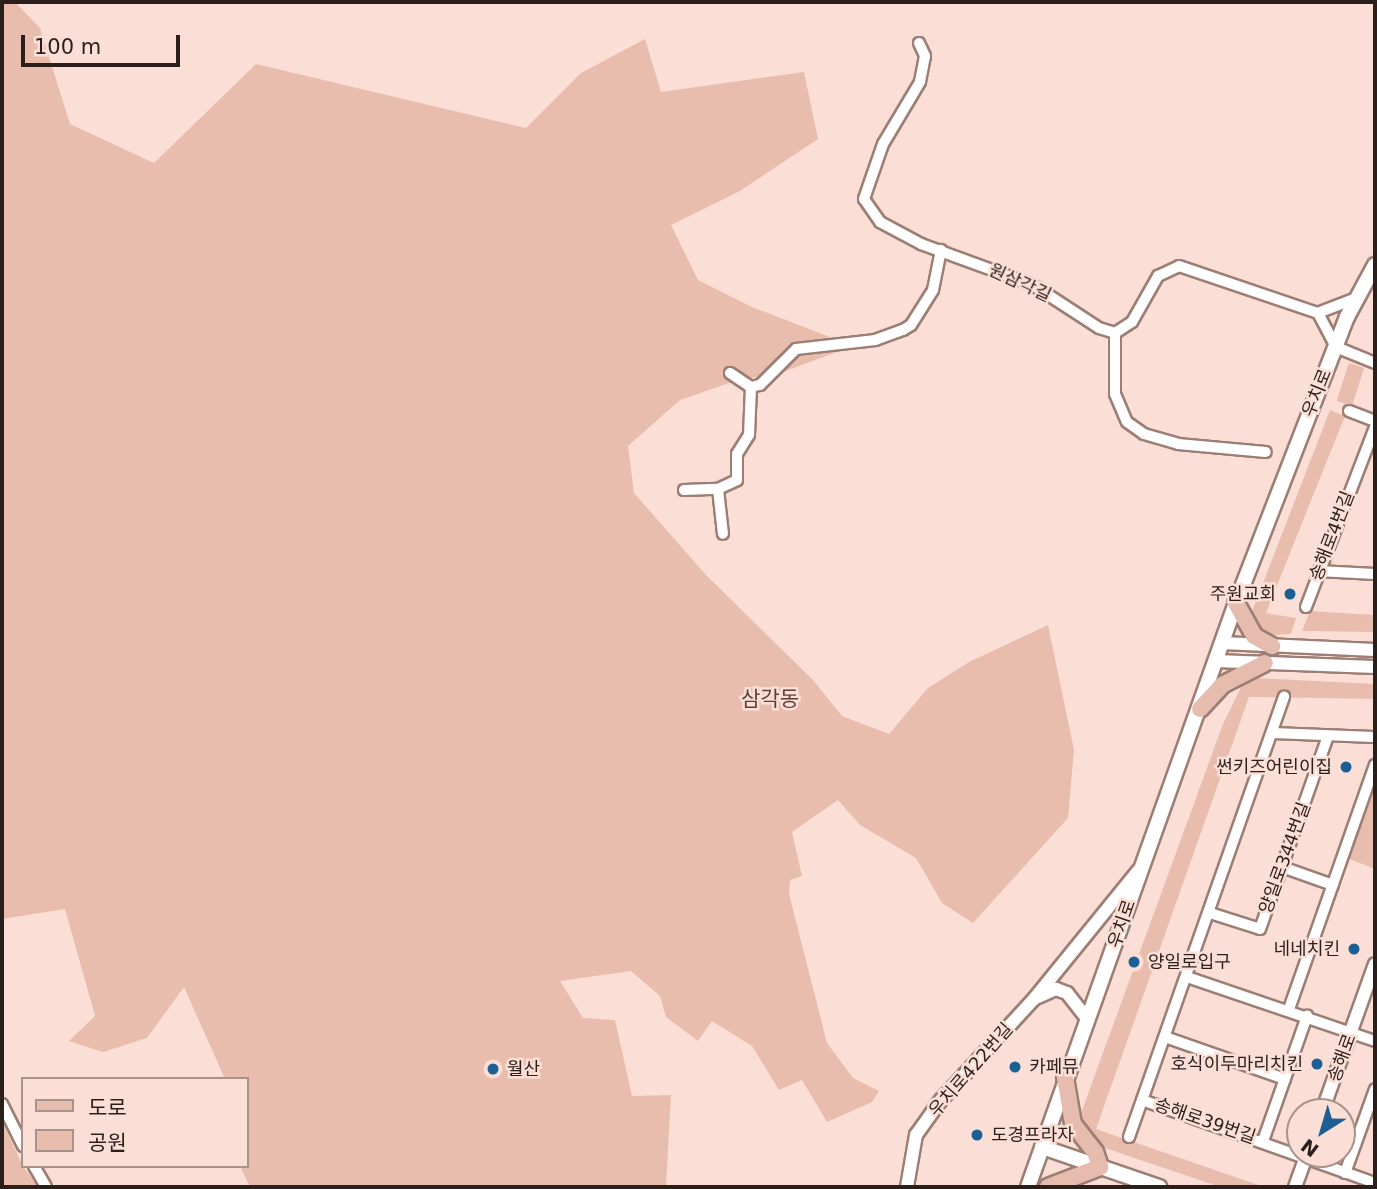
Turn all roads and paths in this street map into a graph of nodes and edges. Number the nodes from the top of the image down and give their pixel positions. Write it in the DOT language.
graph roads {
  1 [pos="919,43"];
  2 [pos="941,250"];
  3 [pos="1375,265"];
  4 [pos="1354,299"];
  5 [pos="1318,313"];
  6 [pos="1115,333"];
  7 [pos="1336,347"];
  8 [pos="1375,363"];
  9 [pos="730,373"];
  10 [pos="751,387"];
  11 [pos="1349,411"];
  12 [pos="1375,421"];
  13 [pos="1375,427"];
  14 [pos="1266,452"];
  15 [pos="718,489"];
  16 [pos="684,490"];
  17 [pos="723,534"];
  18 [pos="1318,571"];
  19 [pos="1375,574"];
  20 [pos="1236,603"];
  21 [pos="1306,607"];
  22 [pos="1222,643"];
  23 [pos="1272,646"];
  24 [pos="1375,650"];
  25 [pos="1216,661"];
  26 [pos="1265,663"];
  27 [pos="1375,667"];
  28 [pos="1284,696"];
  29 [pos="1200,709"];
  30 [pos="1272,733"];
  31 [pos="1328,736"];
  32 [pos="1375,737"];
  33 [pos="1375,765"];
  34 [pos="1143,865"];
  35 [pos="1282,867"];
  36 [pos="1332,885"];
  37 [pos="1210,913"];
  38 [pos="1375,964"];
  39 [pos="1186,977"];
  40 [pos="1034,999"];
  41 [pos="1289,1009"];
  42 [pos="1307,1016"];
  43 [pos="1088,1020"];
  44 [pos="1351,1033"];
  45 [pos="1166,1037"];
  46 [pos="1375,1041"];
  47 [pos="1065,1077"];
  48 [pos="1285,1079"];
  49 [pos="1375,1089"];
  50 [pos="1327,1098"];
  51 [pos="1143,1100"];
  52 [pos="2,1104"];
  53 [pos="1129,1137"];
  54 [pos="1262,1141"];
  55 [pos="21,1142"];
  56 [pos="1042,1147"];
  57 [pos="1286,1149"];
  58 [pos="1100,1167"];
  59 [pos="35,1168"];
  60 [pos="1302,1168"];
  61 [pos="1334,1168"];
  62 [pos="1346,1173"];
  63 [pos="1375,1183"];
  64 [pos="46,1187"];
  65 [pos="907,1187"];
  66 [pos="1028,1187"];
  67 [pos="1048,1187"];
  68 [pos="1159,1187"];
  69 [pos="1295,1187"];
  1 -- 2 [label="street, 원삼각길"];
  2 -- 6 [label="street, 원삼각길"];
  2 -- 10 [label="street"];
  3 -- 4 [label="main road, 우치로"];
  4 -- 5 [label="street"];
  4 -- 7 [label="main road, 우치로"];
  5 -- 6 [label="street"];
  5 -- 7 [label="street"];
  6 -- 14 [label="street"];
  7 -- 8 [label="street"];
  7 -- 20 [label="main road, 우치로"];
  9 -- 10 [label="street"];
  10 -- 15 [label="street"];
  11 -- 12 [label="street"];
  13 -- 18 [label="street, 송해로4번길"];
  15 -- 16 [label="street"];
  15 -- 17 [label="street"];
  18 -- 19 [label="street"];
  18 -- 21 [label="street, 송해로4번길"];
  20 -- 22 [label="main road, 우치로"];
  20 -- 23 [label="main road"];
  22 -- 23 [label="street"];
  22 -- 25 [label="main road, 우치로"];
  23 -- 24 [label="street"];
  25 -- 26 [label="street"];
  25 -- 29 [label="main road, 우치로"];
  26 -- 27 [label="street"];
  26 -- 29 [label="main road"];
  28 -- 30 [label="street"];
  29 -- 34 [label="main road, 우치로"];
  30 -- 31 [label="street"];
  30 -- 37 [label="street"];
  31 -- 32 [label="street"];
  31 -- 35 [label="street, 양일로344번길"];
  33 -- 36 [label="street"];
  34 -- 40 [label="street, 우치로422번길"];
  34 -- 43 [label="main road, 우치로"];
  35 -- 36 [label="street"];
  35 -- 37 [label="street, 양일로344번길"];
  36 -- 41 [label="street"];
  37 -- 39 [label="street"];
  38 -- 44 [label="street, 송해로"];
  39 -- 41 [label="street"];
  39 -- 45 [label="street"];
  40 -- 43 [label="street"];
  40 -- 65 [label="street, 우치로422번길"];
  41 -- 42 [label="street"];
  42 -- 44 [label="street"];
  42 -- 48 [label="street"];
  43 -- 47 [label="main road, 우치로"];
  44 -- 46 [label="street"];
  44 -- 50 [label="street, 송해로"];
  45 -- 48 [label="street"];
  45 -- 51 [label="street"];
  47 -- 56 [label="main road, 우치로"];
  47 -- 58 [label="main road"];
  48 -- 54 [label="street"];
  49 -- 62 [label="street"];
  51 -- 53 [label="street"];
  51 -- 54 [label="street, 송해로39번길"];
  52 -- 55 [label="street"];
  54 -- 57 [label="street, 송해로39번길"];
  56 -- 58 [label="main road"];
  56 -- 66 [label="main road, 우치로"];
  58 -- 67 [label="main road"];
  58 -- 68 [label="main road"];
  59 -- 64 [label="street"];
  60 -- 69 [label="street"];
  61 -- 62 [label="street, 송해로39번길"];
  62 -- 63 [label="street, 송해로39번길"];
}
